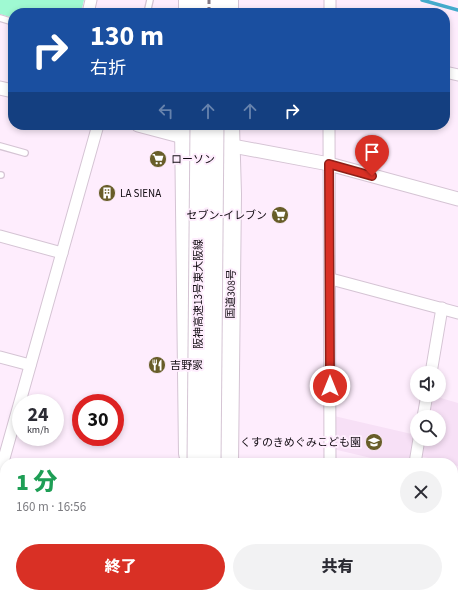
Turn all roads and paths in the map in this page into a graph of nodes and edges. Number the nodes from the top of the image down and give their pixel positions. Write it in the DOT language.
graph roads {
  1 [pos="97,130"];
  2 [pos="200,130"];
  3 [pos="214,130"];
  4 [pos="230,130"];
  5 [pos="330,130"];
  6 [pos="184,131"];
  7 [pos="231,145"];
  8 [pos="0,146"];
  9 [pos="25,153"];
  10 [pos="329,164"];
  11 [pos="458,199"];
  12 [pos="0,236"];
  13 [pos="62,253"];
  14 [pos="331,279"];
  15 [pos="442,308"];
  16 [pos="458,313"];
  17 [pos="0,357"];
  18 [pos="30,365"];
  19 [pos="432,366"];
  20 [pos="418,446"];
  21 [pos="5,458"];
  22 [pos="188,458"];
  23 [pos="197,458"];
  24 [pos="211,458"];
  25 [pos="229,458"];
  26 [pos="330,458"];
  27 [pos="416,458"];
  1 -- 13 [label="street"];
  2 -- 23 [label="highway, 阪神高速13号東大阪線, bridge"];
  3 -- 24 [label="highway, 阪神高速13号東大阪線, bridge"];
  4 -- 7 [label="highway, 国道308号"];
  5 -- 10 [label="street"];
  6 -- 7 [label="street"];
  6 -- 22 [label="highway"];
  7 -- 10 [label="street"];
  7 -- 25 [label="highway, 国道308号"];
  8 -- 9 [label="lane"];
  10 -- 11 [label="street"];
  10 -- 14 [label="street"];
  12 -- 13 [label="street"];
  13 -- 18 [label="street"];
  14 -- 15 [label="street"];
  14 -- 26 [label="street"];
  15 -- 16 [label="street"];
  15 -- 19 [label="street"];
  17 -- 18 [label="street"];
  18 -- 21 [label="street"];
  20 -- 27 [label="street"];
}
